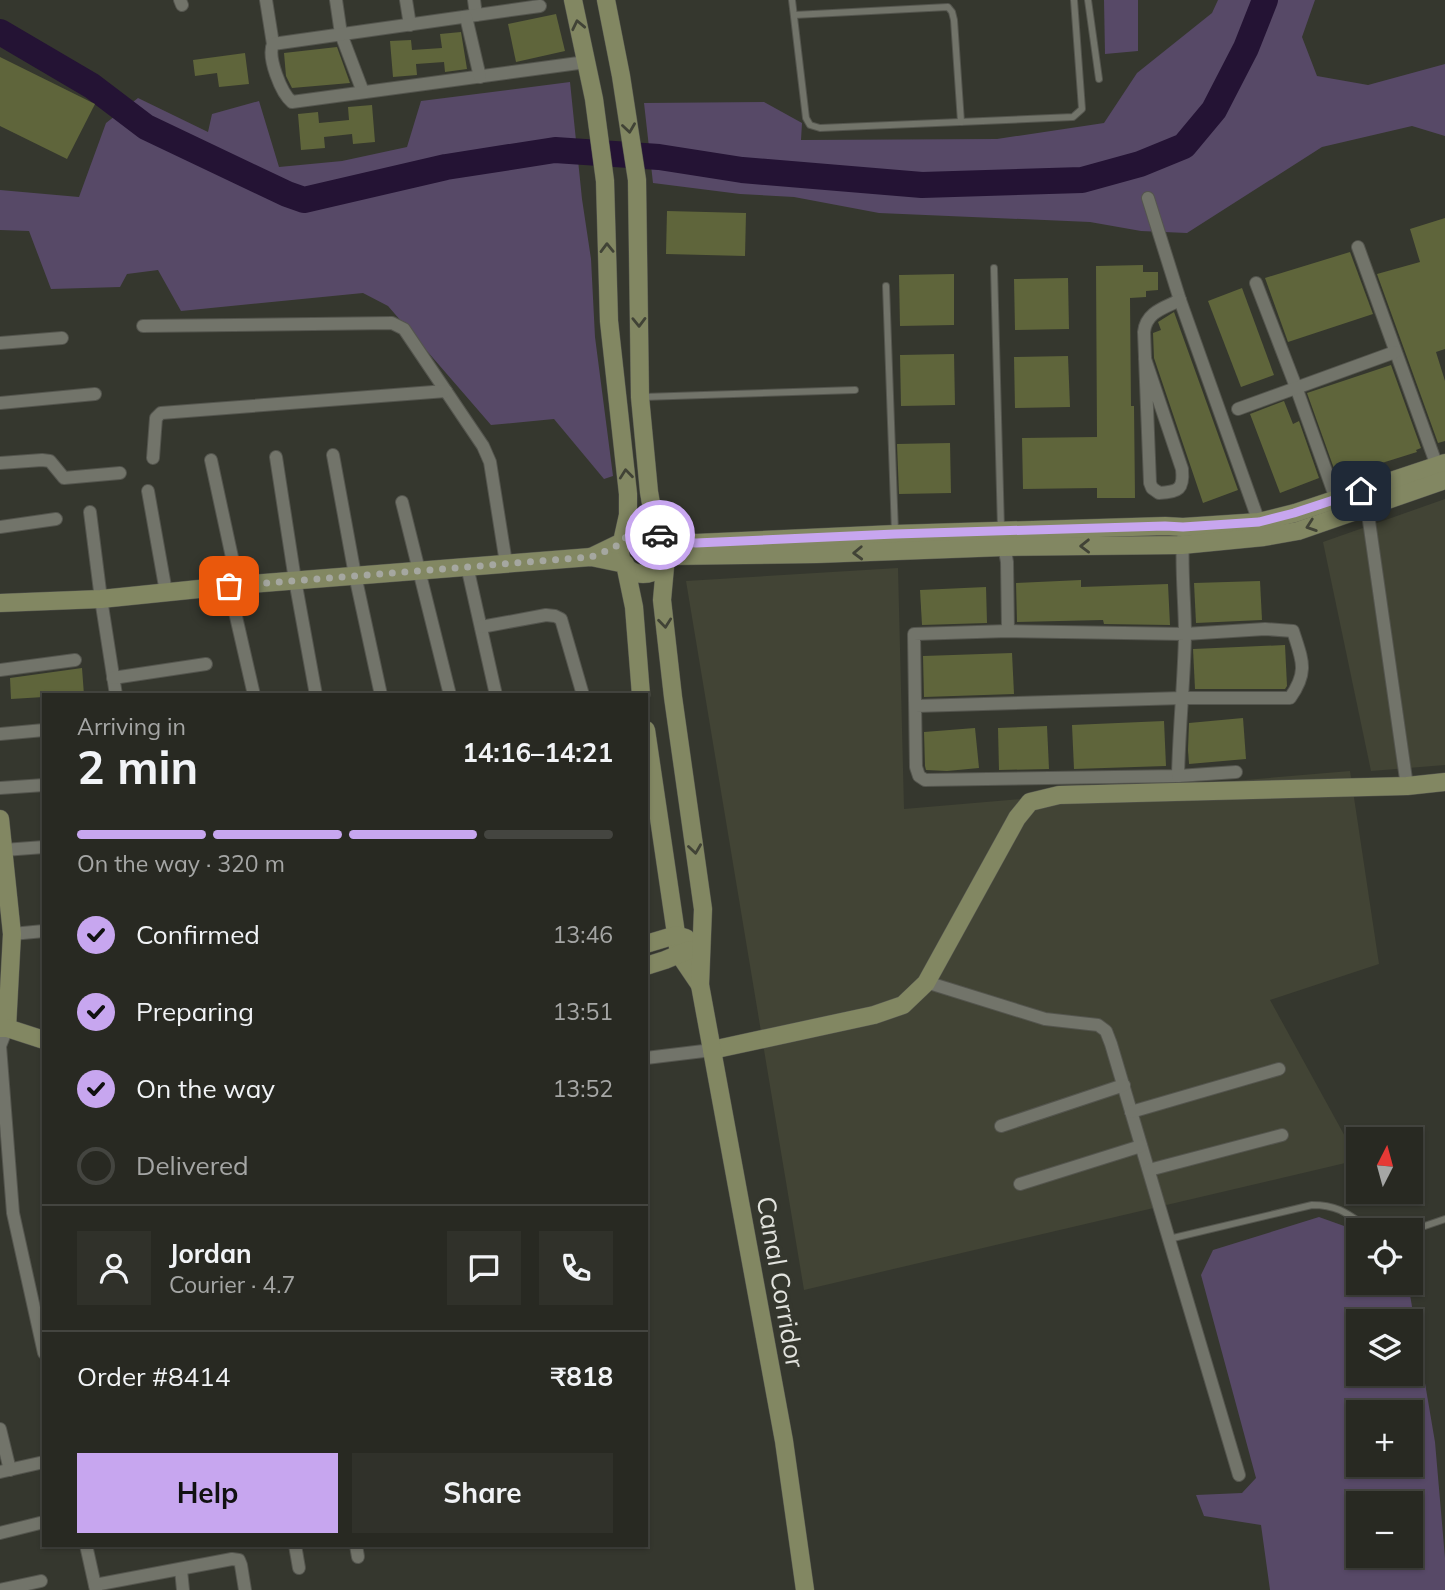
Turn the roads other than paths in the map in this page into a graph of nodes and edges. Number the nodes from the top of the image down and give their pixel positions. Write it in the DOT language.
graph roads {
  1 [pos="266,0"];
  2 [pos="337,0"];
  3 [pos="406,0"];
  4 [pos="474,0"];
  5 [pos="573,0"];
  6 [pos="606,0"];
  7 [pos="792,0"];
  8 [pos="1074,0"];
  9 [pos="1088,0"];
  10 [pos="540,6"];
  11 [pos="794,15"];
  12 [pos="471,16"];
  13 [pos="410,25"];
  14 [pos="341,34"];
  15 [pos="273,44"];
  16 [pos="586,62"];
  17 [pos="480,76"];
  18 [pos="1099,79"];
  19 [pos="363,92"];
  20 [pos="961,122"];
  21 [pos="1148,198"];
  22 [pos="1358,247"];
  23 [pos="994,268"];
  24 [pos="1256,283"];
  25 [pos="886,286"];
  26 [pos="1180,300"];
  27 [pos="144,326"];
  28 [pos="62,338"];
  29 [pos="0,343"];
  30 [pos="1395,352"];
  31 [pos="1145,359"];
  32 [pos="1296,387"];
  33 [pos="855,390"];
  34 [pos="446,391"];
  35 [pos="94,394"];
  36 [pos="640,397"];
  37 [pos="0,403"];
  38 [pos="1238,408"];
  39 [pos="332,455"];
  40 [pos="276,457"];
  41 [pos="153,458"];
  42 [pos="211,460"];
  43 [pos="0,463"];
  44 [pos="1442,470"];
  45 [pos="120,473"];
  46 [pos="148,491"];
  47 [pos="1336,499"];
  48 [pos="402,502"];
  49 [pos="1367,507"];
  50 [pos="90,512"];
  51 [pos="56,519"];
  52 [pos="1270,525"];
  53 [pos="0,527"];
  54 [pos="895,534"];
  55 [pos="660,535"];
  56 [pos="1183,536"];
  57 [pos="1003,539"];
  58 [pos="622,542"];
  59 [pos="666,556"];
  60 [pos="591,557"];
  61 [pos="506,563"];
  62 [pos="625,564"];
  63 [pos="467,566"];
  64 [pos="419,570"];
  65 [pos="355,575"];
  66 [pos="295,580"];
  67 [pos="233,585"];
  68 [pos="166,592"];
  69 [pos="101,599"];
  70 [pos="0,603"];
  71 [pos="481,627"];
  72 [pos="1008,631"];
  73 [pos="1185,634"];
  74 [pos="75,660"];
  75 [pos="206,664"];
  76 [pos="0,670"];
  77 [pos="113,678"];
  78 [pos="116,693"];
  79 [pos="254,693"];
  80 [pos="316,693"];
  81 [pos="381,693"];
  82 [pos="450,693"];
  83 [pos="496,693"];
  84 [pos="582,693"];
  85 [pos="641,693"];
  86 [pos="1182,698"];
  87 [pos="916,705"];
  88 [pos="42,730"];
  89 [pos="0,734"];
  90 [pos="648,744"];
  91 [pos="1236,772"];
  92 [pos="1178,776"];
  93 [pos="1445,782"];
  94 [pos="42,785"];
  95 [pos="1407,786"];
  96 [pos="0,788"];
  97 [pos="0,819"];
  98 [pos="42,847"];
  99 [pos="4,850"];
  100 [pos="42,931"];
  101 [pos="12,934"];
  102 [pos="676,935"];
  103 [pos="648,943"];
  104 [pos="702,944"];
  105 [pos="679,954"];
  106 [pos="648,965"];
  107 [pos="926,982"];
  108 [pos="700,985"];
  109 [pos="3,1028"];
  110 [pos="42,1039"];
  111 [pos="712,1050"];
  112 [pos="648,1058"];
  113 [pos="1279,1069"];
  114 [pos="1124,1085"];
  115 [pos="1131,1112"];
  116 [pos="1001,1126"];
  117 [pos="1282,1135"];
  118 [pos="1141,1146"];
  119 [pos="4,1148"];
  120 [pos="1149,1170"];
  121 [pos="1020,1184"];
  122 [pos="6,1188"];
  123 [pos="1353,1218"];
  124 [pos="1445,1219"];
  125 [pos="1423,1227"];
  126 [pos="1169,1239"];
  127 [pos="42,1344"];
  128 [pos="0,1429"];
  129 [pos="42,1462"];
  130 [pos="5,1471"];
  131 [pos="1239,1475"];
  132 [pos="42,1522"];
  133 [pos="0,1533"];
  134 [pos="86,1547"];
  135 [pos="295,1547"];
  136 [pos="299,1568"];
  137 [pos="181,1570"];
  138 [pos="41,1581"];
  139 [pos="120,1586"];
  140 [pos="96,1588"];
  141 [pos="0,1590"];
  142 [pos="183,1590"];
  143 [pos="244,1590"];
  144 [pos="805,1590"];
  1 -- 15 [label="street"];
  2 -- 14 [label="street"];
  3 -- 13 [label="street"];
  4 -- 12 [label="street"];
  16 -- 5 [label="street, one-way"];
  6 -- 36 [label="street, one-way"];
  7 -- 11 [label="lane"];
  8 -- 20 [label="lane"];
  9 -- 18 [label="lane"];
  10 -- 12 [label="street"];
  11 -- 20 [label="lane"];
  11 -- 20 [label="lane"];
  12 -- 13 [label="street"];
  12 -- 17 [label="street"];
  13 -- 14 [label="street"];
  14 -- 15 [label="street"];
  14 -- 19 [label="street"];
  15 -- 19 [label="street"];
  16 -- 17 [label="street"];
  58 -- 16 [label="street, one-way"];
  17 -- 19 [label="street"];
  21 -- 26 [label="street"];
  22 -- 30 [label="street"];
  23 -- 57 [label="lane"];
  24 -- 32 [label="street"];
  25 -- 54 [label="lane"];
  26 -- 31 [label="street"];
  26 -- 52 [label="street"];
  27 -- 34 [label="street"];
  28 -- 29 [label="street"];
  30 -- 32 [label="street"];
  30 -- 44 [label="street"];
  31 -- 31 [label="street"];
  32 -- 38 [label="street"];
  32 -- 47 [label="street"];
  33 -- 36 [label="lane"];
  34 -- 41 [label="street"];
  34 -- 61 [label="street"];
  35 -- 37 [label="street"];
  36 -- 55 [label="street"];
  39 -- 65 [label="street"];
  40 -- 66 [label="street"];
  42 -- 67 [label="street"];
  43 -- 45 [label="street"];
  44 -- 47 [label="street"];
  44 -- 49 [label="street"];
  46 -- 68 [label="street"];
  47 -- 52 [label="street"];
  48 -- 64 [label="street"];
  49 -- 52 [label="street, one-way"];
  49 -- 95 [label="street"];
  50 -- 69 [label="street"];
  51 -- 53 [label="street"];
  52 -- 56 [label="street"];
  54 -- 55 [label="street"];
  54 -- 57 [label="street"];
  55 -- 58 [label="street"];
  55 -- 59 [label="street"];
  56 -- 57 [label="street"];
  56 -- 73 [label="street"];
  57 -- 59 [label="street, one-way"];
  57 -- 72 [label="street"];
  58 -- 60 [label="street"];
  58 -- 62 [label="street"];
  59 -- 62 [label="street"];
  59 -- 104 [label="street, one-way"];
  60 -- 61 [label="street"];
  60 -- 62 [label="street"];
  61 -- 63 [label="street"];
  62 -- 85 [label="street"];
  63 -- 64 [label="street"];
  63 -- 71 [label="street"];
  64 -- 65 [label="street"];
  64 -- 82 [label="street"];
  65 -- 66 [label="street"];
  65 -- 81 [label="street"];
  66 -- 67 [label="street"];
  66 -- 80 [label="street"];
  67 -- 68 [label="street"];
  67 -- 79 [label="street"];
  68 -- 69 [label="street"];
  69 -- 70 [label="street"];
  69 -- 77 [label="street"];
  71 -- 83 [label="street"];
  71 -- 84 [label="street"];
  72 -- 73 [label="street"];
  72 -- 87 [label="street"];
  73 -- 86 [label="street"];
  73 -- 86 [label="street"];
  74 -- 76 [label="street"];
  75 -- 77 [label="street"];
  77 -- 78 [label="street"];
  86 -- 87 [label="street"];
  86 -- 92 [label="street"];
  87 -- 92 [label="street"];
  88 -- 89 [label="street"];
  90 -- 102 [label="street"];
  91 -- 92 [label="street"];
  93 -- 95 [label="street"];
  94 -- 96 [label="street"];
  95 -- 107 [label="street"];
  97 -- 99 [label="street"];
  98 -- 99 [label="street"];
  99 -- 101 [label="street"];
  100 -- 101 [label="street"];
  101 -- 109 [label="street"];
  102 -- 103 [label="street"];
  102 -- 104 [label="street"];
  102 -- 105 [label="street"];
  104 -- 105 [label="street"];
  104 -- 108 [label="street"];
  105 -- 106 [label="street"];
  105 -- 108 [label="street"];
  107 -- 111 [label="street"];
  107 -- 114 [label="street"];
  108 -- 111 [label="street, Canal Corridor"];
  109 -- 110 [label="street"];
  109 -- 119 [label="street"];
  111 -- 112 [label="street"];
  111 -- 144 [label="street, Canal Corridor"];
  113 -- 115 [label="street"];
  114 -- 115 [label="street"];
  114 -- 116 [label="street"];
  115 -- 118 [label="street"];
  117 -- 120 [label="street"];
  118 -- 120 [label="street"];
  118 -- 121 [label="street"];
  119 -- 122 [label="street"];
  120 -- 126 [label="street"];
  122 -- 127 [label="street"];
  123 -- 126 [label="lane"];
  124 -- 125 [label="lane"];
  126 -- 131 [label="street"];
  128 -- 130 [label="street"];
  129 -- 130 [label="street"];
  132 -- 133 [label="street"];
  134 -- 140 [label="street"];
  135 -- 136 [label="street"];
  137 -- 139 [label="street"];
  137 -- 142 [label="street"];
  137 -- 143 [label="street"];
  138 -- 141 [label="street"];
  139 -- 140 [label="street"];
}
